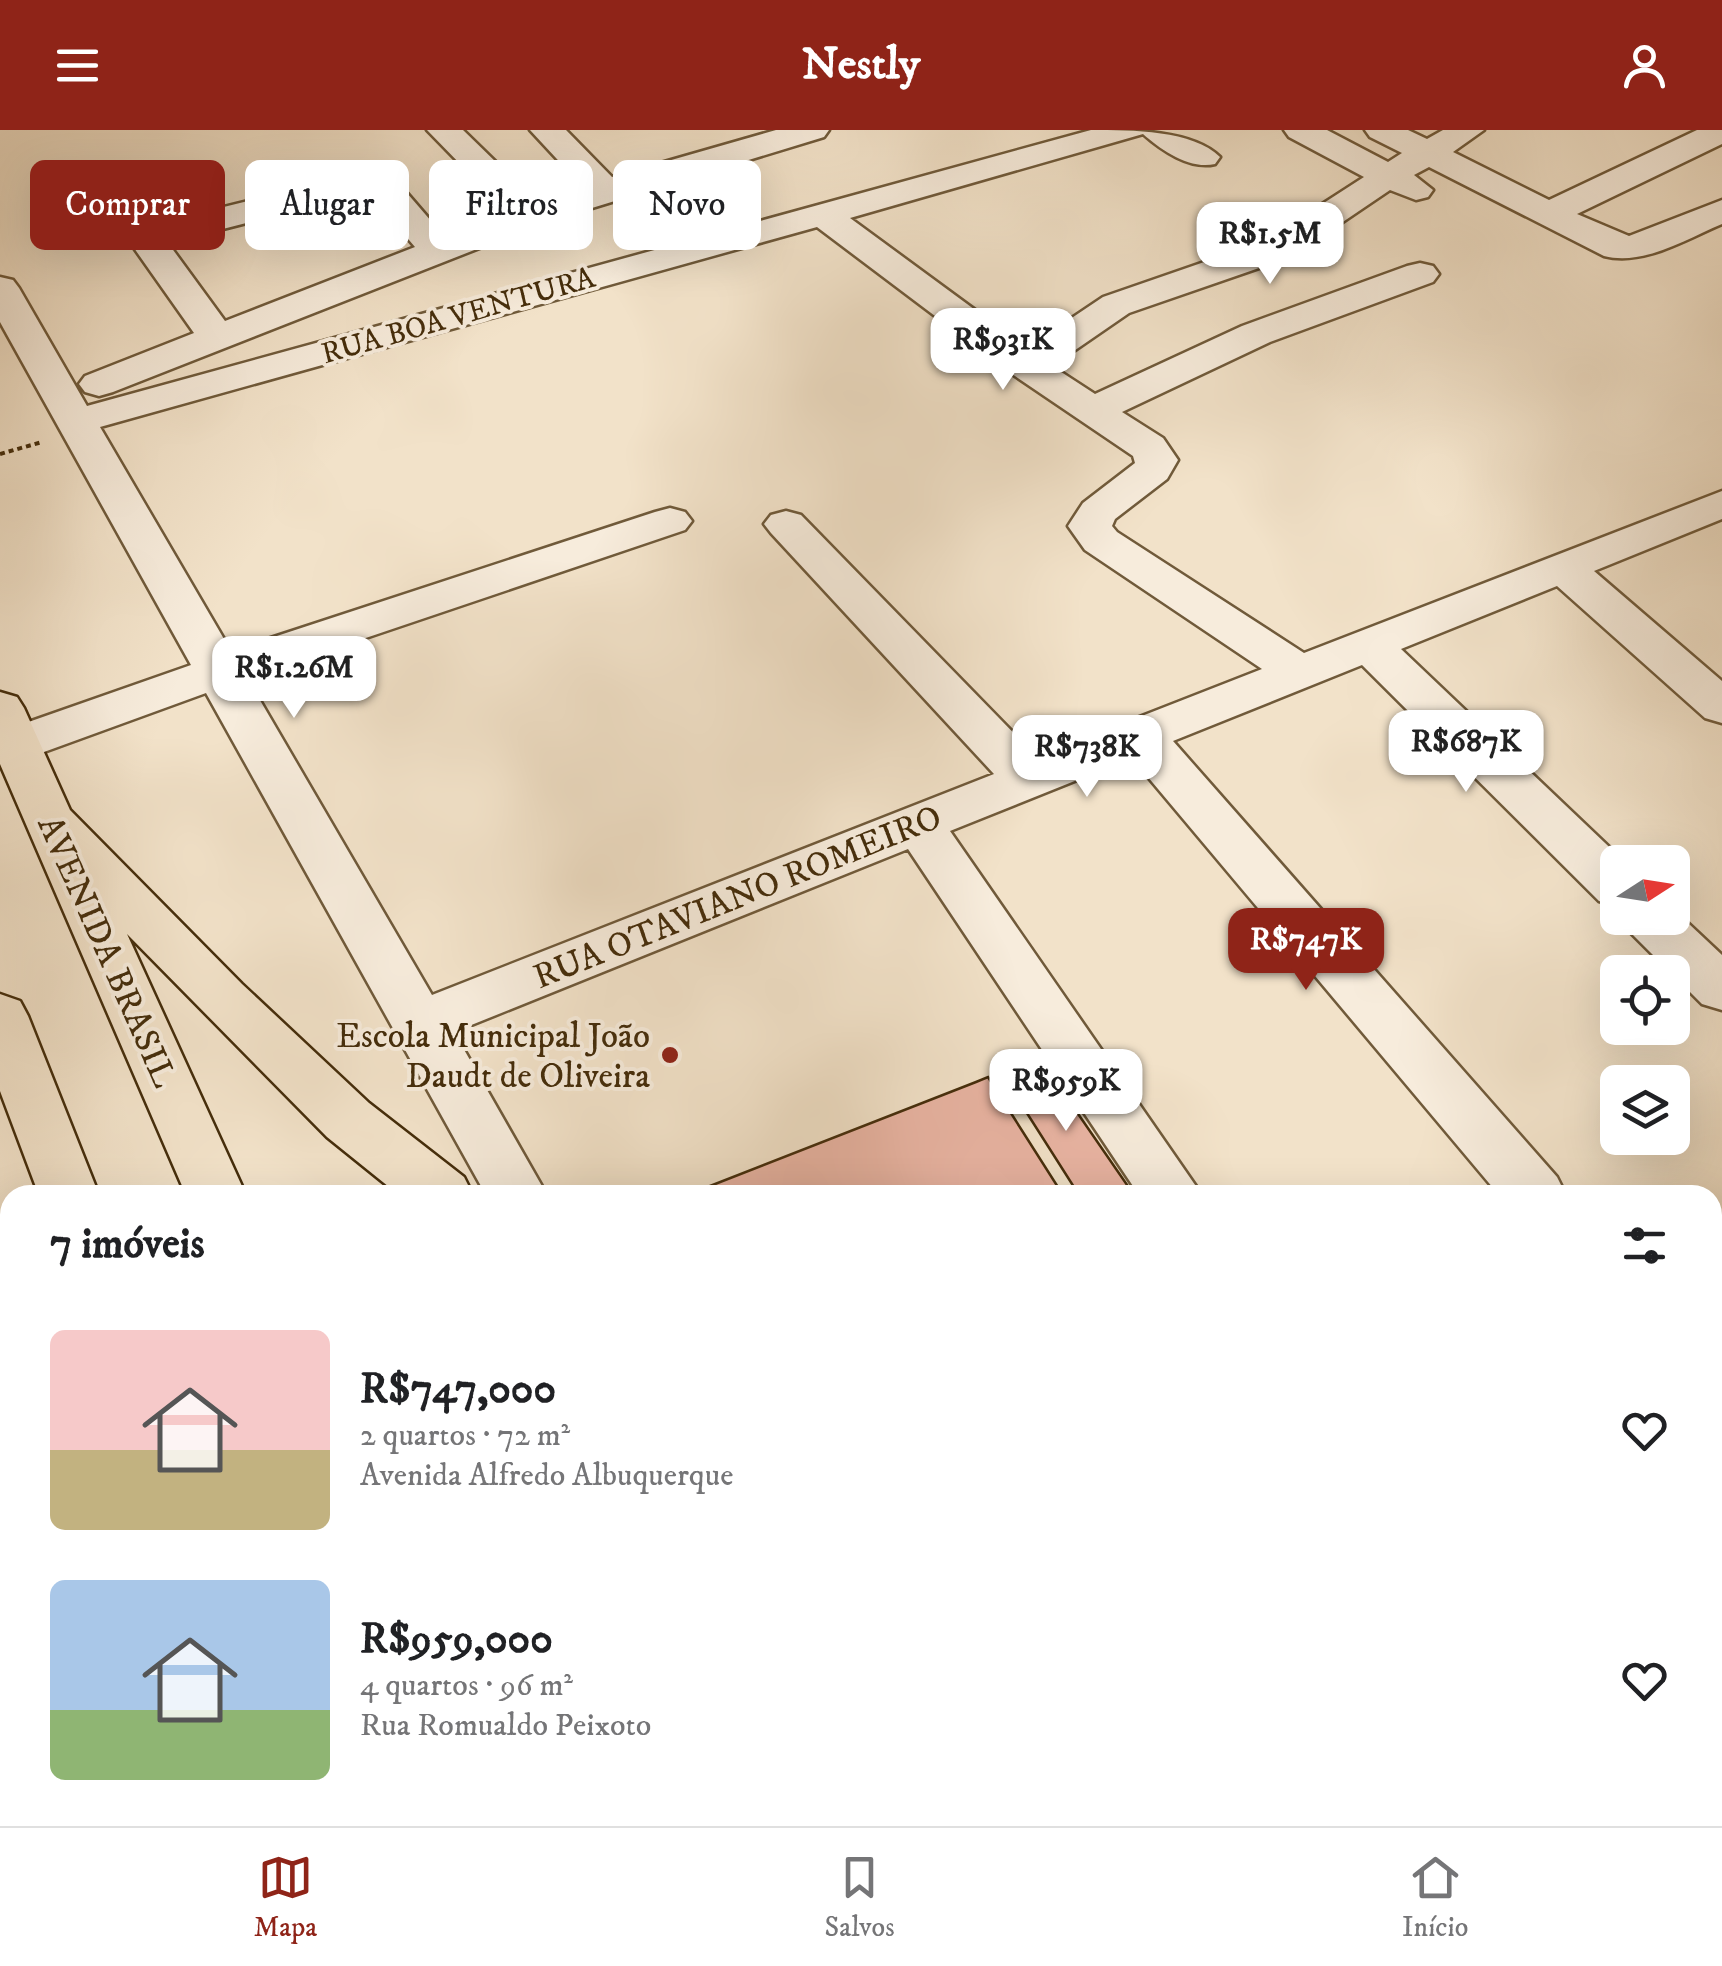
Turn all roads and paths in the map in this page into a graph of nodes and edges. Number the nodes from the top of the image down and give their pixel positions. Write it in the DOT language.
graph roads {
  1 [pos="444,130"];
  2 [pos="547,130"];
  3 [pos="812,130"];
  4 [pos="1129,130"];
  5 [pos="1157,130"];
  6 [pos="1301,130"];
  7 [pos="1382,130"];
  8 [pos="1467,130"];
  9 [pos="1722,131"];
  10 [pos="1426,153"];
  11 [pos="1204,157"];
  12 [pos="474,160"];
  13 [pos="1388,176"];
  14 [pos="604,190"];
  15 [pos="593,194"];
  16 [pos="1439,202"];
  17 [pos="1722,211"];
  18 [pos="822,214"];
  19 [pos="1549,214"];
  20 [pos="429,242"];
  21 [pos="436,250"];
  22 [pos="1420,274"];
  23 [pos="0,288"];
  24 [pos="216,336"];
  25 [pos="1026,366"];
  26 [pos="1095,409"];
  27 [pos="62,420"];
  28 [pos="0,454"];
  29 [pos="1722,504"];
  30 [pos="670,521"];
  31 [pos="786,524"];
  32 [pos="1564,570"];
  33 [pos="1370,646"];
  34 [pos="220,671"];
  35 [pos="1302,674"];
  36 [pos="1722,707"];
  37 [pos="8,726"];
  38 [pos="1140,735"];
  39 [pos="1028,780"];
  40 [pos="50,820"];
  41 [pos="918,824"];
  42 [pos="1600,870"];
  43 [pos="1666,935"];
  44 [pos="1722,989"];
  45 [pos="0,1016"];
  46 [pos="421,1022"];
  47 [pos="65,1185"];
  48 [pos="212,1185"];
  49 [pos="431,1185"];
  50 [pos="511,1185"];
  51 [pos="1165,1185"];
  52 [pos="1527,1185"];
  1 -- 12 [label="street"];
  2 -- 14 [label="street"];
  3 -- 14 [label="street"];
  4 -- 18 [label="street, RUA BOA VENTURA"];
  5 -- 11 [label="street"];
  6 -- 13 [label="street"];
  7 -- 10 [label="street"];
  8 -- 10 [label="street"];
  9 -- 19 [label="street"];
  10 -- 13 [label="street"];
  10 -- 19 [label="street"];
  13 -- 16 [label="street"];
  13 -- 25 [label="street"];
  14 -- 15 [label="street"];
  17 -- 19 [label="street"];
  18 -- 25 [label="street"];
  18 -- 27 [label="street, RUA BOA VENTURA"];
  20 -- 24 [label="street"];
  21 -- 24 [label="street"];
  22 -- 26 [label="street"];
  23 -- 27 [label="street"];
  24 -- 27 [label="street"];
  25 -- 26 [label="street"];
  26 -- 35 [label="street"];
  27 -- 28 [label="path"];
  27 -- 34 [label="street"];
  29 -- 32 [label="street, RUA OTAVIANO ROMEIRO"];
  30 -- 34 [label="street"];
  31 -- 39 [label="street"];
  32 -- 33 [label="street, RUA OTAVIANO ROMEIRO"];
  32 -- 36 [label="street"];
  33 -- 35 [label="street, RUA OTAVIANO ROMEIRO"];
  33 -- 42 [label="street"];
  34 -- 37 [label="street"];
  34 -- 46 [label="street"];
  35 -- 38 [label="street, RUA OTAVIANO ROMEIRO"];
  37 -- 40 [label="highway, AVENIDA BRASIL"];
  38 -- 39 [label="street, RUA OTAVIANO ROMEIRO"];
  38 -- 52 [label="street"];
  39 -- 41 [label="street, RUA OTAVIANO ROMEIRO"];
  40 -- 48 [label="highway, AVENIDA BRASIL"];
  40 -- 49 [label="highway"];
  41 -- 46 [label="street, RUA OTAVIANO ROMEIRO"];
  41 -- 51 [label="street"];
  43 -- 44 [label="street"];
  45 -- 47 [label="highway"];
  46 -- 50 [label="street"];
}
